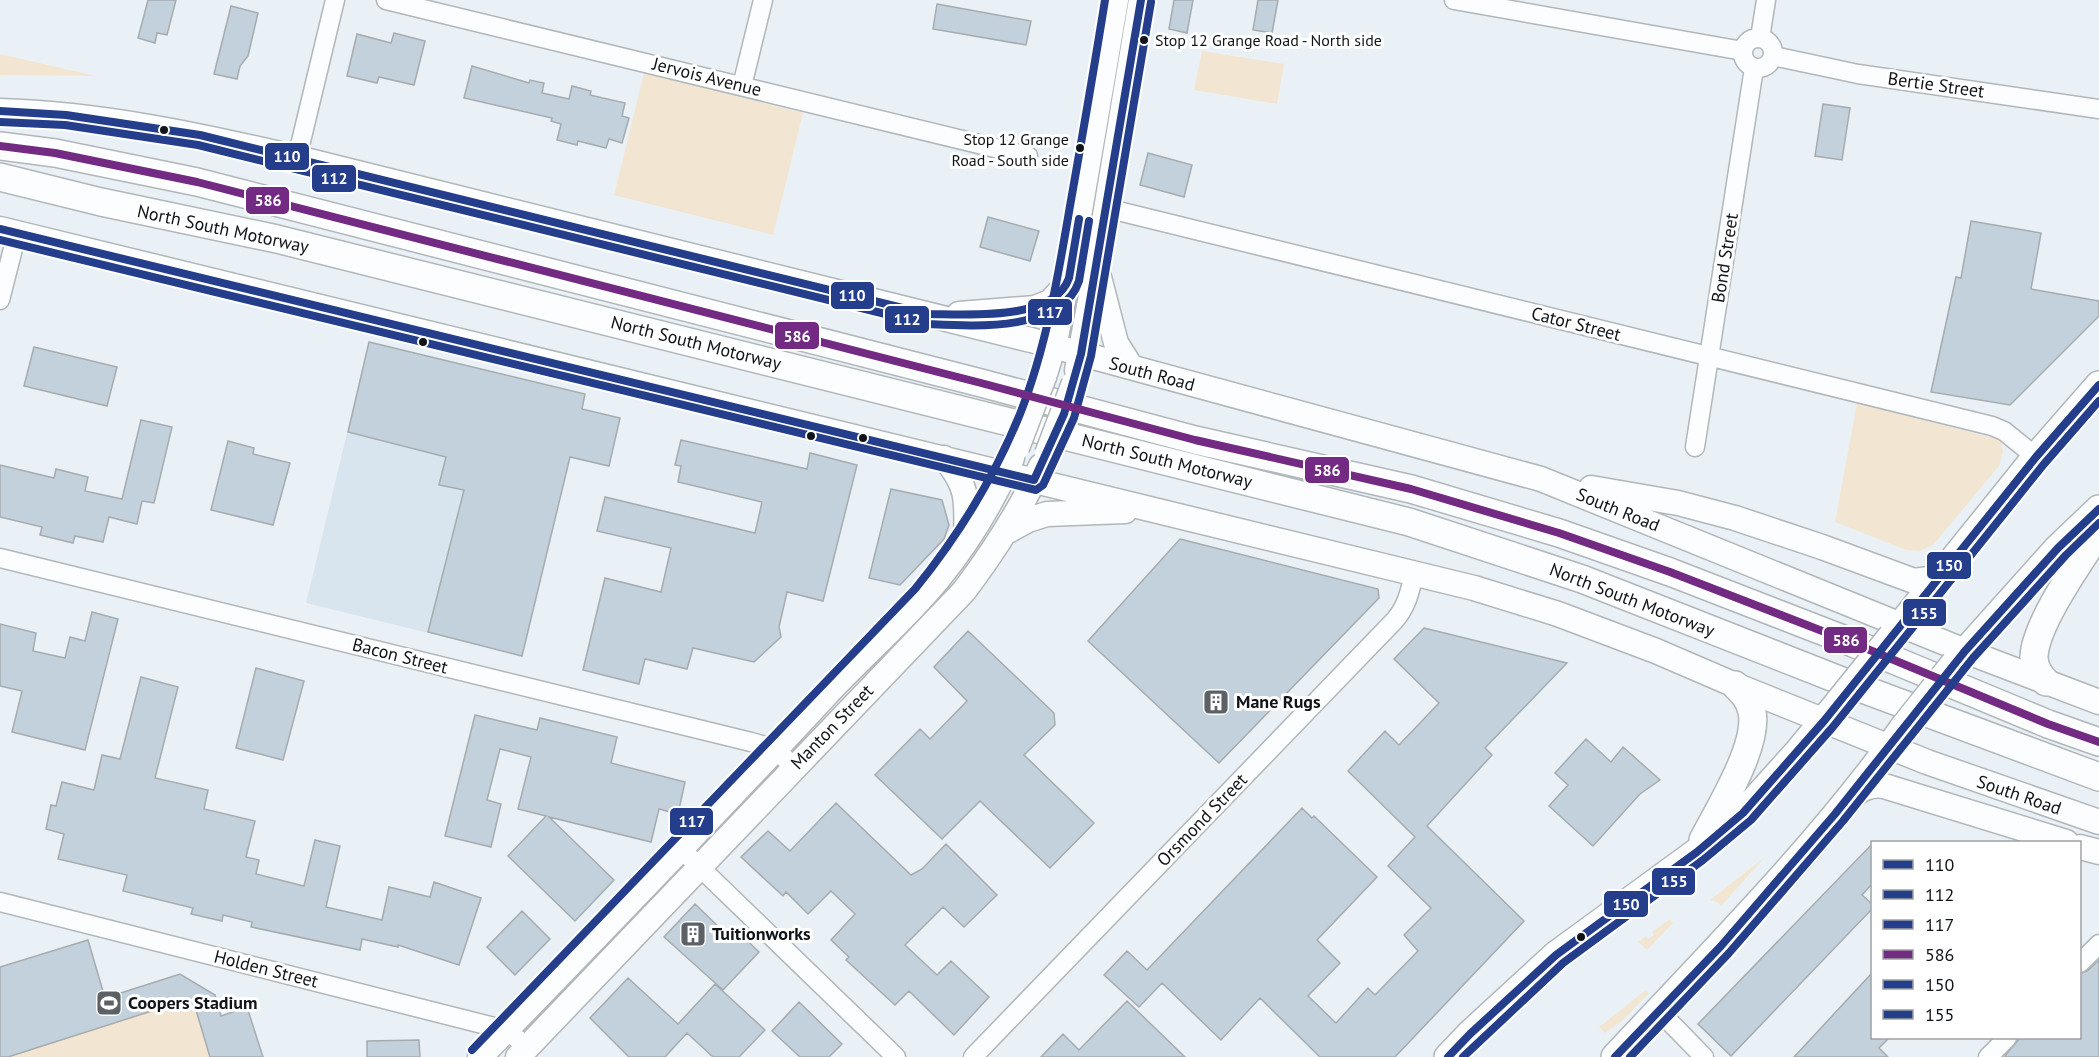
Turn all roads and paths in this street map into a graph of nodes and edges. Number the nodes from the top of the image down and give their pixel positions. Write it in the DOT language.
graph roads {
  1 [pos="335,0"];
  2 [pos="386,0"];
  3 [pos="763,0"];
  4 [pos="1116,0"];
  5 [pos="1141,0"];
  6 [pos="1454,0"];
  7 [pos="1766,0"];
  8 [pos="1760,38"];
  9 [pos="1743,51"];
  10 [pos="1773,56"];
  11 [pos="1754,68"];
  12 [pos="742,86"];
  13 [pos="2099,109"];
  14 [pos="0,111"];
  15 [pos="0,146"];
  16 [pos="1028,156"];
  17 [pos="297,158"];
  18 [pos="0,177"];
  19 [pos="1106,208"];
  20 [pos="9,231"];
  21 [pos="1096,269"];
  22 [pos="1067,284"];
  23 [pos="0,300"];
  24 [pos="927,314"];
  25 [pos="1054,347"];
  26 [pos="1081,354"];
  27 [pos="1709,357"];
  28 [pos="1131,368"];
  29 [pos="2099,385"];
  30 [pos="1695,447"];
  31 [pos="2036,457"];
  32 [pos="944,458"];
  33 [pos="1005,473"];
  34 [pos="1541,479"];
  35 [pos="1035,480"];
  36 [pos="1153,509"];
  37 [pos="2099,509"];
  38 [pos="1006,532"];
  39 [pos="2099,532"];
  40 [pos="966,541"];
  41 [pos="0,558"];
  42 [pos="1949,566"];
  43 [pos="1414,574"];
  44 [pos="1897,630"];
  45 [pos="1960,657"];
  46 [pos="2046,682"];
  47 [pos="1735,685"];
  48 [pos="2099,702"];
  49 [pos="1832,711"];
  50 [pos="1897,736"];
  51 [pos="2099,742"];
  52 [pos="776,749"];
  53 [pos="793,767"];
  54 [pos="2099,777"];
  55 [pos="1835,814"];
  56 [pos="2099,822"];
  57 [pos="2060,841"];
  58 [pos="2081,847"];
  59 [pos="680,848"];
  60 [pos="1697,852"];
  61 [pos="2099,852"];
  62 [pos="698,867"];
  63 [pos="0,902"];
  64 [pos="2099,944"];
  65 [pos="2081,961"];
  66 [pos="1658,1010"];
  67 [pos="506,1030"];
  68 [pos="2006,1039"];
  69 [pos="523,1052"];
  70 [pos="1615,1055"];
  71 [pos="480,1057"];
  72 [pos="896,1057"];
  73 [pos="973,1057"];
  74 [pos="1448,1057"];
  75 [pos="1704,1057"];
  76 [pos="1988,1057"];
  1 -- 17 [label="street"];
  2 -- 12 [label="street, Jervois Avenue"];
  3 -- 12 [label="street"];
  4 -- 22 [label="main road, Manton Street"];
  5 -- 19 [label="main road, Manton Street"];
  6 -- 9 [label="street"];
  7 -- 8 [label="street"];
  8 -- 9 [label="street"];
  8 -- 10 [label="street"];
  9 -- 11 [label="street"];
  10 -- 11 [label="street"];
  10 -- 13 [label="street, Bertie Street"];
  11 -- 27 [label="street, Bond Street"];
  12 -- 16 [label="street, Jervois Avenue"];
  14 -- 17 [label="main road, South Road"];
  15 -- 51 [label="highway, North South Motorway"];
  17 -- 24 [label="main road, South Road"];
  18 -- 54 [label="highway, North South Motorway"];
  19 -- 21 [label="main road, Manton Street"];
  19 -- 27 [label="street, Cator Street"];
  20 -- 23 [label="street"];
  20 -- 32 [label="main road, South Road"];
  21 -- 26 [label="main road, Manton Street"];
  21 -- 28 [label="main road"];
  22 -- 24 [label="main road"];
  22 -- 25 [label="main road, Manton Street"];
  24 -- 25 [label="main road, South Road"];
  25 -- 26 [label="main road, South Road"];
  25 -- 33 [label="main road, Manton Street, bridge"];
  26 -- 28 [label="main road, South Road"];
  26 -- 35 [label="main road, Manton Street, bridge"];
  27 -- 30 [label="street, Bond Street"];
  27 -- 31 [label="street, Cator Street"];
  28 -- 34 [label="main road, South Road"];
  29 -- 31 [label="highway"];
  31 -- 42 [label="highway"];
  32 -- 33 [label="main road, South Road"];
  32 -- 40 [label="main road"];
  33 -- 35 [label="main road, South Road"];
  33 -- 40 [label="main road, Manton Street"];
  34 -- 42 [label="main road"];
  34 -- 44 [label="main road, South Road"];
  35 -- 36 [label="main road, South Road"];
  35 -- 38 [label="main road, Manton Street"];
  36 -- 38 [label="main road"];
  36 -- 43 [label="main road, South Road"];
  37 -- 45 [label="highway"];
  38 -- 53 [label="main road, Manton Street"];
  39 -- 46 [label="highway"];
  40 -- 52 [label="main road, Manton Street"];
  41 -- 52 [label="street, Bacon Street"];
  42 -- 44 [label="highway"];
  43 -- 47 [label="main road, South Road"];
  43 -- 73 [label="street, Orsmond Street"];
  44 -- 45 [label="main road, South Road"];
  44 -- 49 [label="highway, bridge"];
  45 -- 46 [label="main road, South Road"];
  45 -- 50 [label="highway, bridge"];
  46 -- 48 [label="main road, South Road"];
  47 -- 49 [label="main road, South Road"];
  47 -- 60 [label="highway"];
  49 -- 50 [label="main road, South Road"];
  49 -- 60 [label="highway"];
  50 -- 55 [label="highway"];
  50 -- 56 [label="main road, South Road"];
  52 -- 53 [label="street"];
  52 -- 59 [label="main road, Manton Street"];
  53 -- 62 [label="main road, Manton Street"];
  55 -- 57 [label="main road"];
  55 -- 66 [label="highway"];
  58 -- 61 [label="main road"];
  59 -- 62 [label="street"];
  59 -- 67 [label="main road, Manton Street"];
  60 -- 74 [label="highway"];
  62 -- 69 [label="main road, Manton Street"];
  62 -- 72 [label="street"];
  63 -- 67 [label="street, Holden Street"];
  64 -- 65 [label="street"];
  66 -- 70 [label="highway"];
  66 -- 75 [label="street"];
  67 -- 69 [label="street, Holden Street"];
  67 -- 71 [label="main road, Manton Street"];
  68 -- 76 [label="street"];
}
